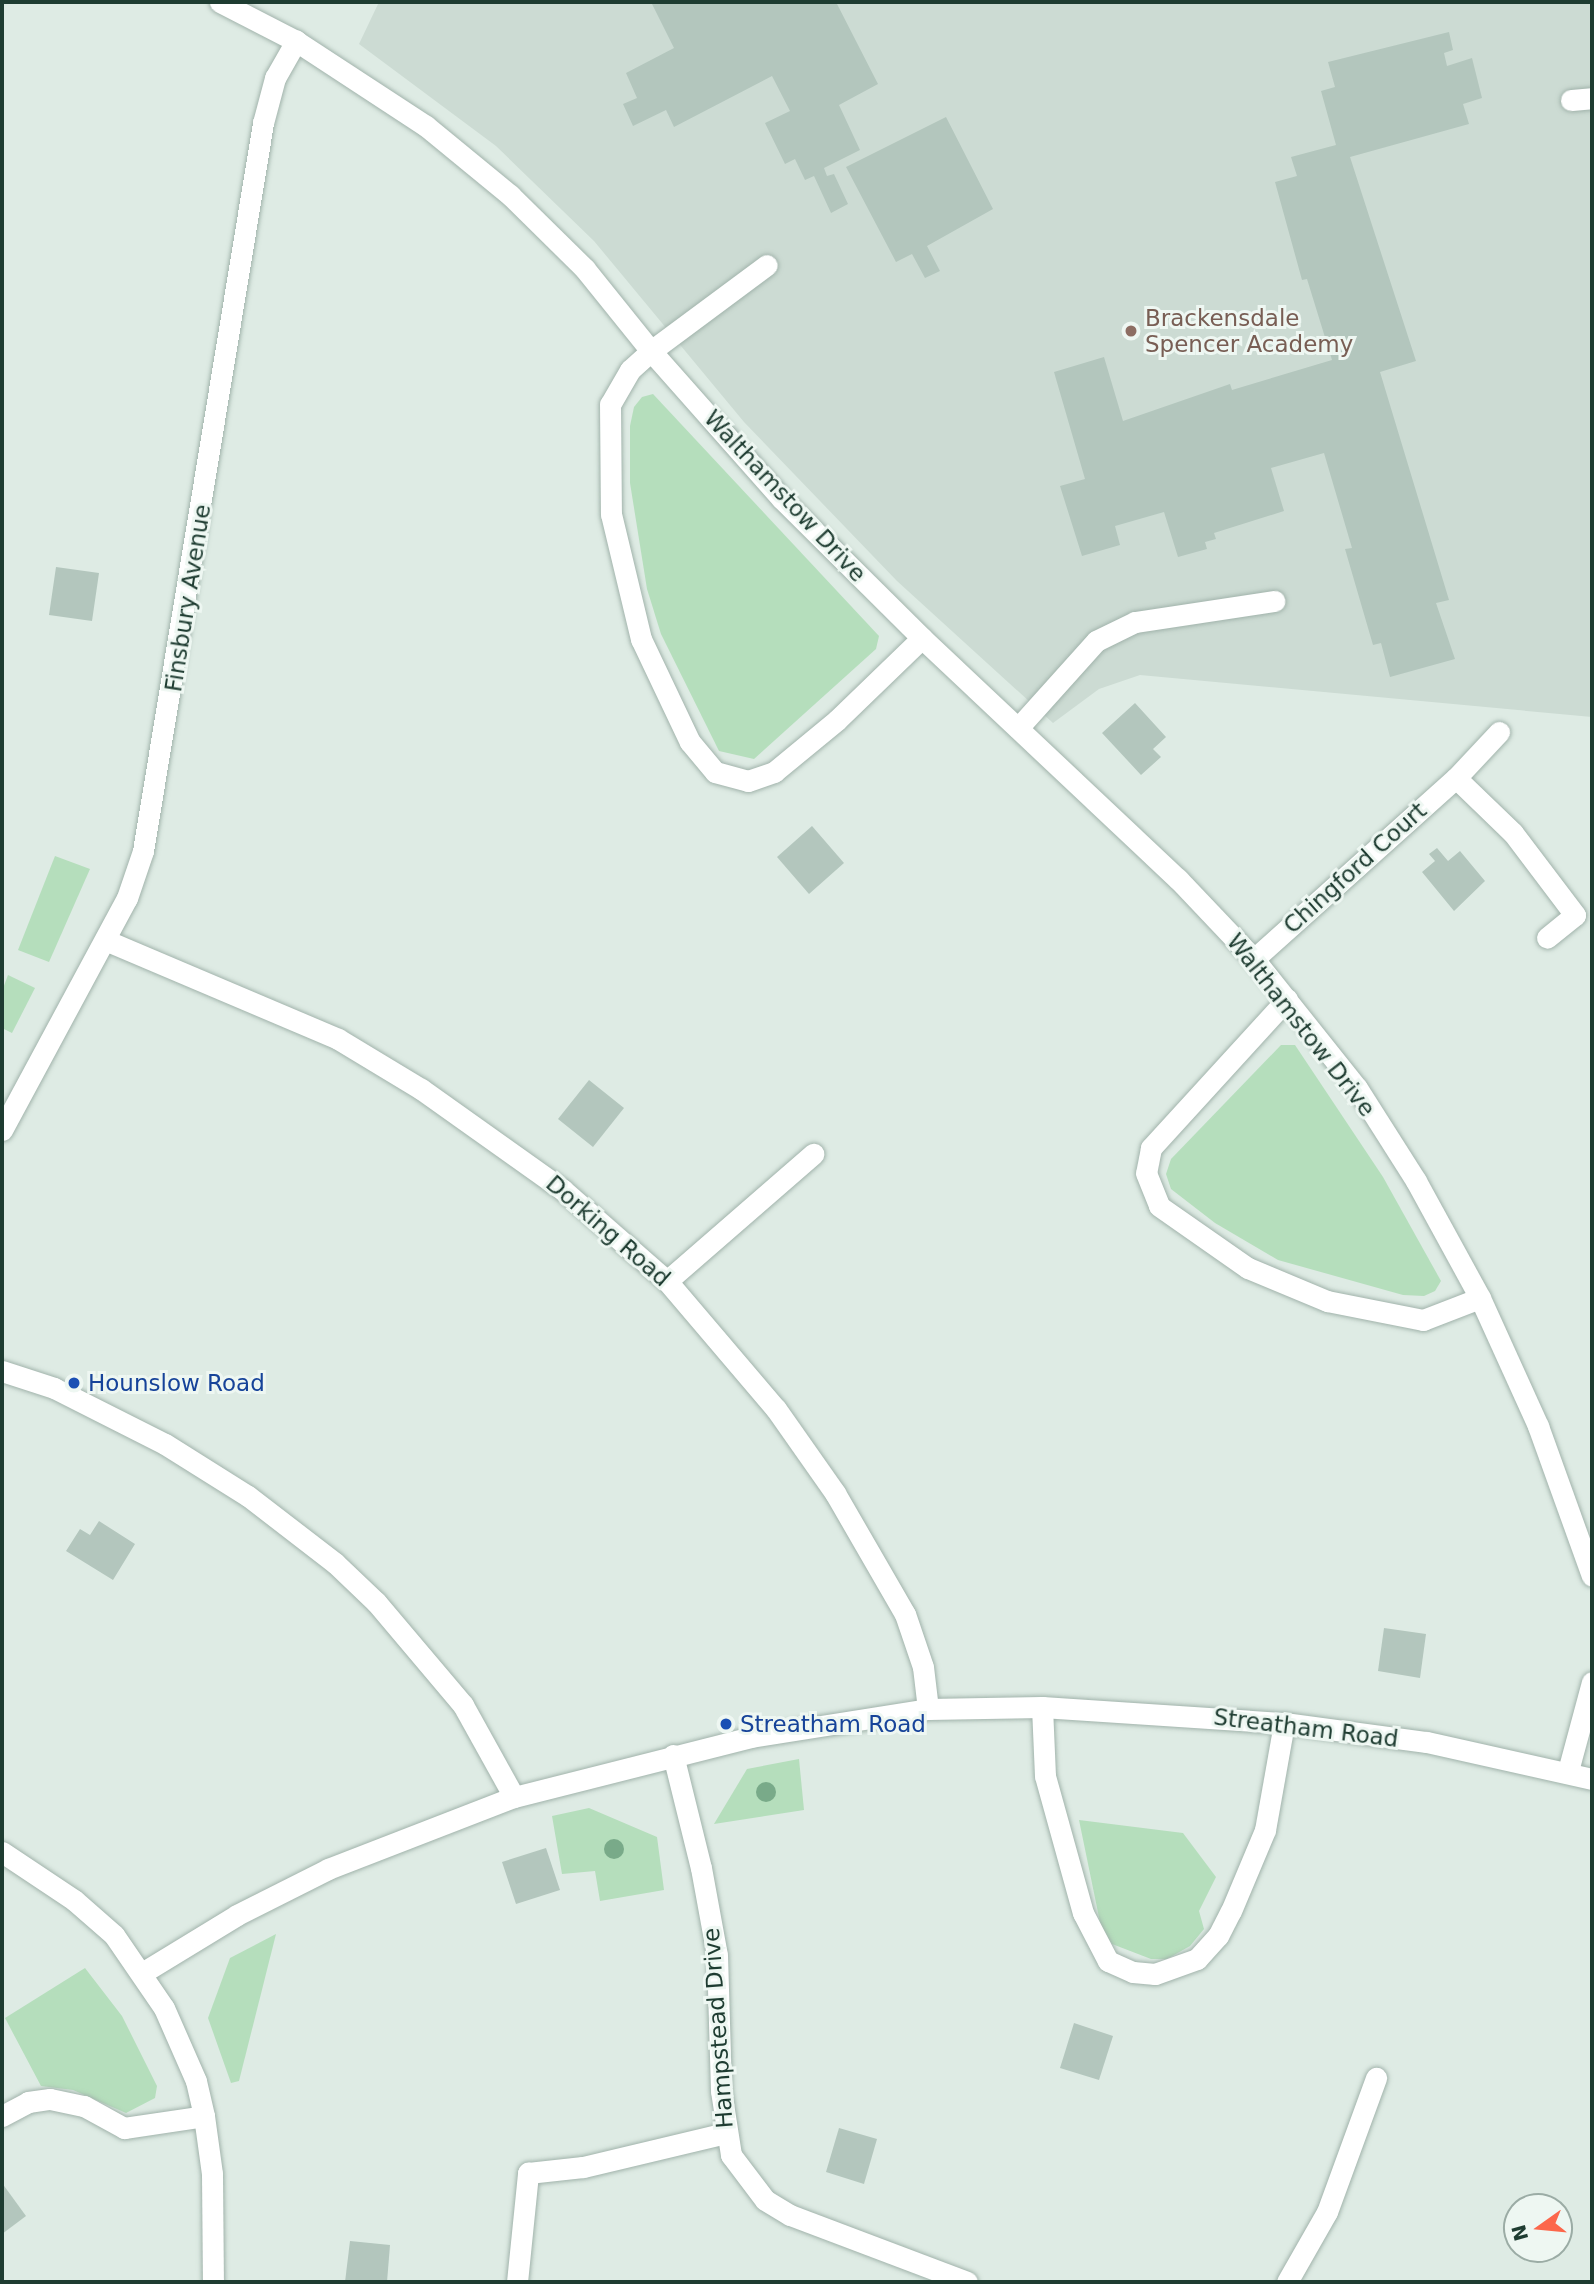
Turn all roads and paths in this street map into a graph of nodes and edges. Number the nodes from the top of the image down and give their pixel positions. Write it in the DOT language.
graph roads {
  1 [pos="220,2"];
  2 [pos="296,41"];
  3 [pos="767,265"];
  4 [pos="651,351"];
  5 [pos="1275,601"];
  6 [pos="922,638"];
  7 [pos="1018,728"];
  8 [pos="1499,732"];
  9 [pos="1457,778"];
  10 [pos="1547,938"];
  11 [pos="105,940"];
  12 [pos="1254,959"];
  13 [pos="1287,999"];
  14 [pos="2,1129"];
  15 [pos="813,1154"];
  16 [pos="667,1281"];
  17 [pos="1480,1298"];
  18 [pos="2,1371"];
  19 [pos="1592,1576"];
  20 [pos="1592,1682"];
  21 [pos="1042,1707"];
  22 [pos="928,1709"];
  23 [pos="1284,1723"];
  24 [pos="673,1755"];
  25 [pos="1568,1771"];
  26 [pos="1592,1779"];
  27 [pos="514,1797"];
  28 [pos="2,1852"];
  29 [pos="142,1973"];
  30 [pos="1376,2078"];
  31 [pos="2,2116"];
  32 [pos="204,2116"];
  33 [pos="726,2133"];
  34 [pos="213,2282"];
  35 [pos="517,2282"];
  36 [pos="967,2282"];
  37 [pos="1287,2282"];
  1 -- 2 [label="street, Walthamstow Drive"];
  2 -- 4 [label="street, Walthamstow Drive"];
  2 -- 11 [label="street, Finsbury Avenue"];
  3 -- 4 [label="street"];
  4 -- 6 [label="street, Walthamstow Drive"];
  4 -- 6 [label="street"];
  5 -- 7 [label="street"];
  6 -- 7 [label="street, Walthamstow Drive"];
  7 -- 12 [label="street, Walthamstow Drive"];
  8 -- 9 [label="street, Chingford Court"];
  9 -- 10 [label="street"];
  9 -- 12 [label="street, Chingford Court"];
  11 -- 14 [label="street, Finsbury Avenue"];
  11 -- 16 [label="street, Dorking Road"];
  12 -- 13 [label="street, Walthamstow Drive"];
  13 -- 17 [label="street, Walthamstow Drive"];
  13 -- 17 [label="street"];
  15 -- 16 [label="street"];
  16 -- 22 [label="street, Dorking Road"];
  17 -- 19 [label="street, Walthamstow Drive"];
  18 -- 27 [label="street"];
  20 -- 25 [label="street"];
  21 -- 22 [label="street, Streatham Road"];
  21 -- 23 [label="street, Streatham Road"];
  21 -- 23 [label="street"];
  22 -- 24 [label="street, Streatham Road"];
  23 -- 25 [label="street, Streatham Road"];
  24 -- 27 [label="street, Streatham Road"];
  24 -- 33 [label="street, Hampstead Drive"];
  25 -- 26 [label="street, Streatham Road"];
  27 -- 29 [label="street, Streatham Road"];
  28 -- 29 [label="street"];
  29 -- 32 [label="street"];
  30 -- 37 [label="street"];
  31 -- 32 [label="street"];
  32 -- 34 [label="street"];
  33 -- 35 [label="street"];
  33 -- 36 [label="street, Hampstead Drive"];
}
